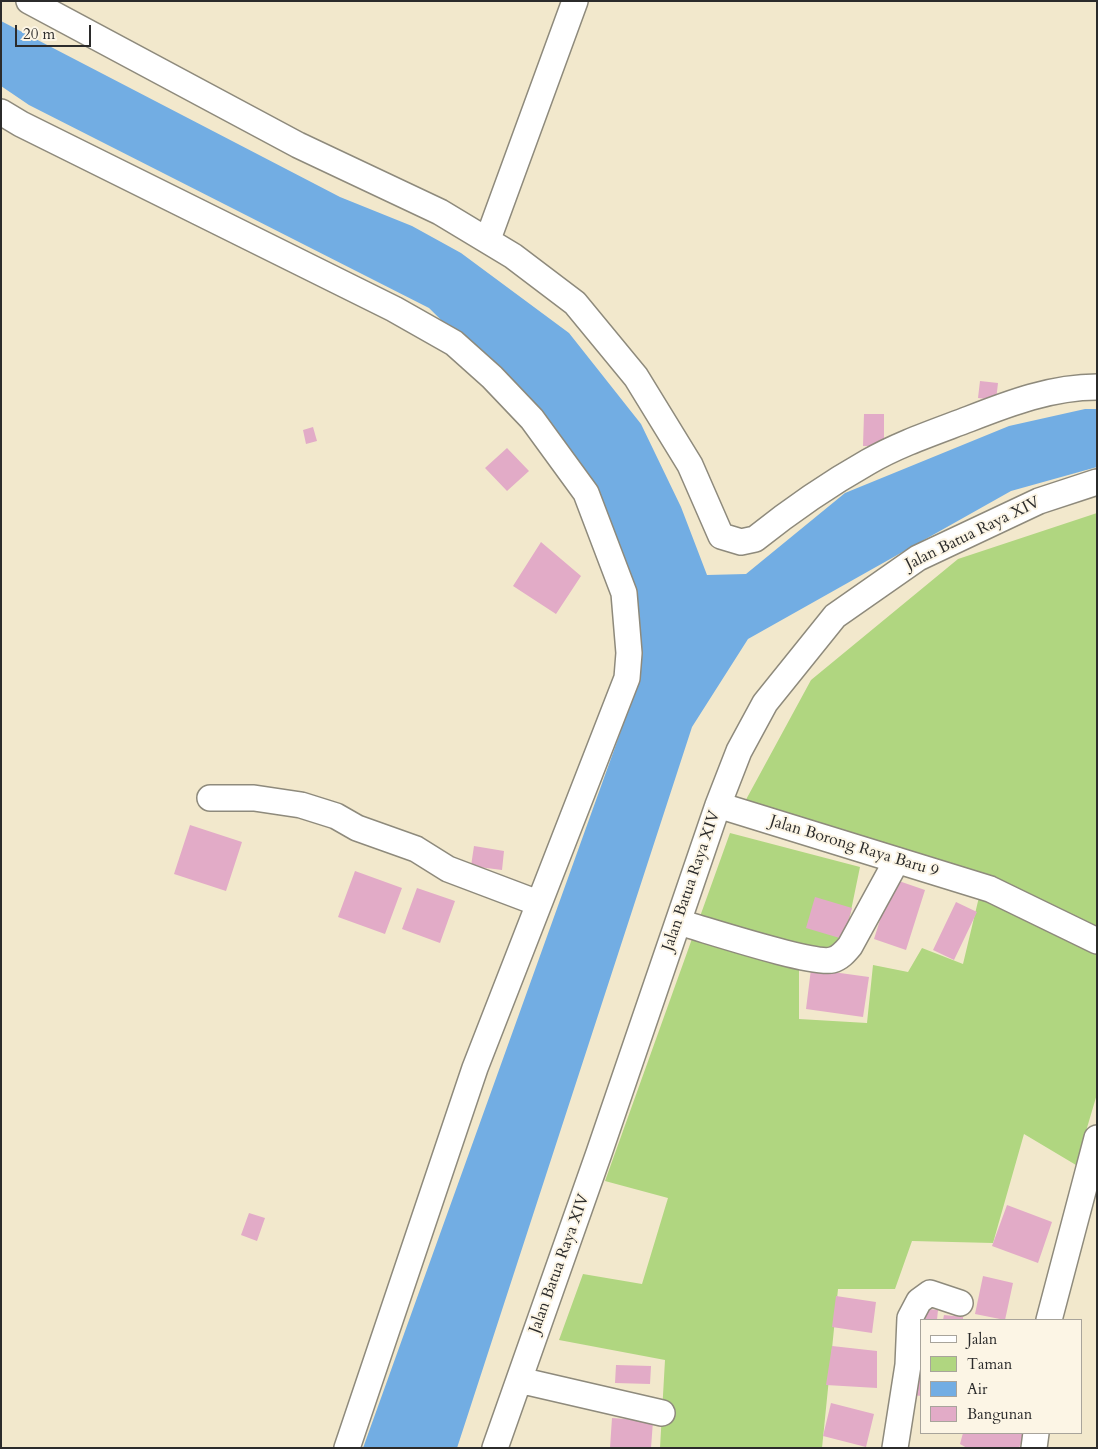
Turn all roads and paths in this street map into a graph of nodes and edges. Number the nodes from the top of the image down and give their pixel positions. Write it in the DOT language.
graph roads {
  1 [pos="29,1"];
  2 [pos="575,1"];
  3 [pos="1,112"];
  4 [pos="488,239"];
  5 [pos="1097,387"];
  6 [pos="1097,482"];
  7 [pos="210,798"];
  8 [pos="718,805"];
  9 [pos="897,860"];
  10 [pos="538,903"];
  11 [pos="678,922"];
  12 [pos="1097,941"];
  13 [pos="1097,1138"];
  14 [pos="960,1303"];
  15 [pos="1049,1319"];
  16 [pos="519,1380"];
  17 [pos="662,1413"];
  18 [pos="1036,1434"];
  19 [pos="347,1448"];
  20 [pos="495,1448"];
  21 [pos="896,1448"];
  22 [pos="1034,1448"];
  1 -- 4 [label="street"];
  2 -- 4 [label="street"];
  3 -- 10 [label="street"];
  4 -- 5 [label="street"];
  6 -- 8 [label="street, Jalan Batua Raya XIV"];
  7 -- 10 [label="street"];
  8 -- 9 [label="street, Jalan Borong Raya Baru 9"];
  8 -- 11 [label="street, Jalan Batua Raya XIV"];
  9 -- 11 [label="street"];
  9 -- 12 [label="street, Jalan Borong Raya Baru 9"];
  10 -- 19 [label="street"];
  11 -- 16 [label="street, Jalan Batua Raya XIV"];
  13 -- 15 [label="street"];
  14 -- 21 [label="street"];
  16 -- 17 [label="street"];
  16 -- 20 [label="street, Jalan Batua Raya XIV"];
  18 -- 22 [label="street"];
}
